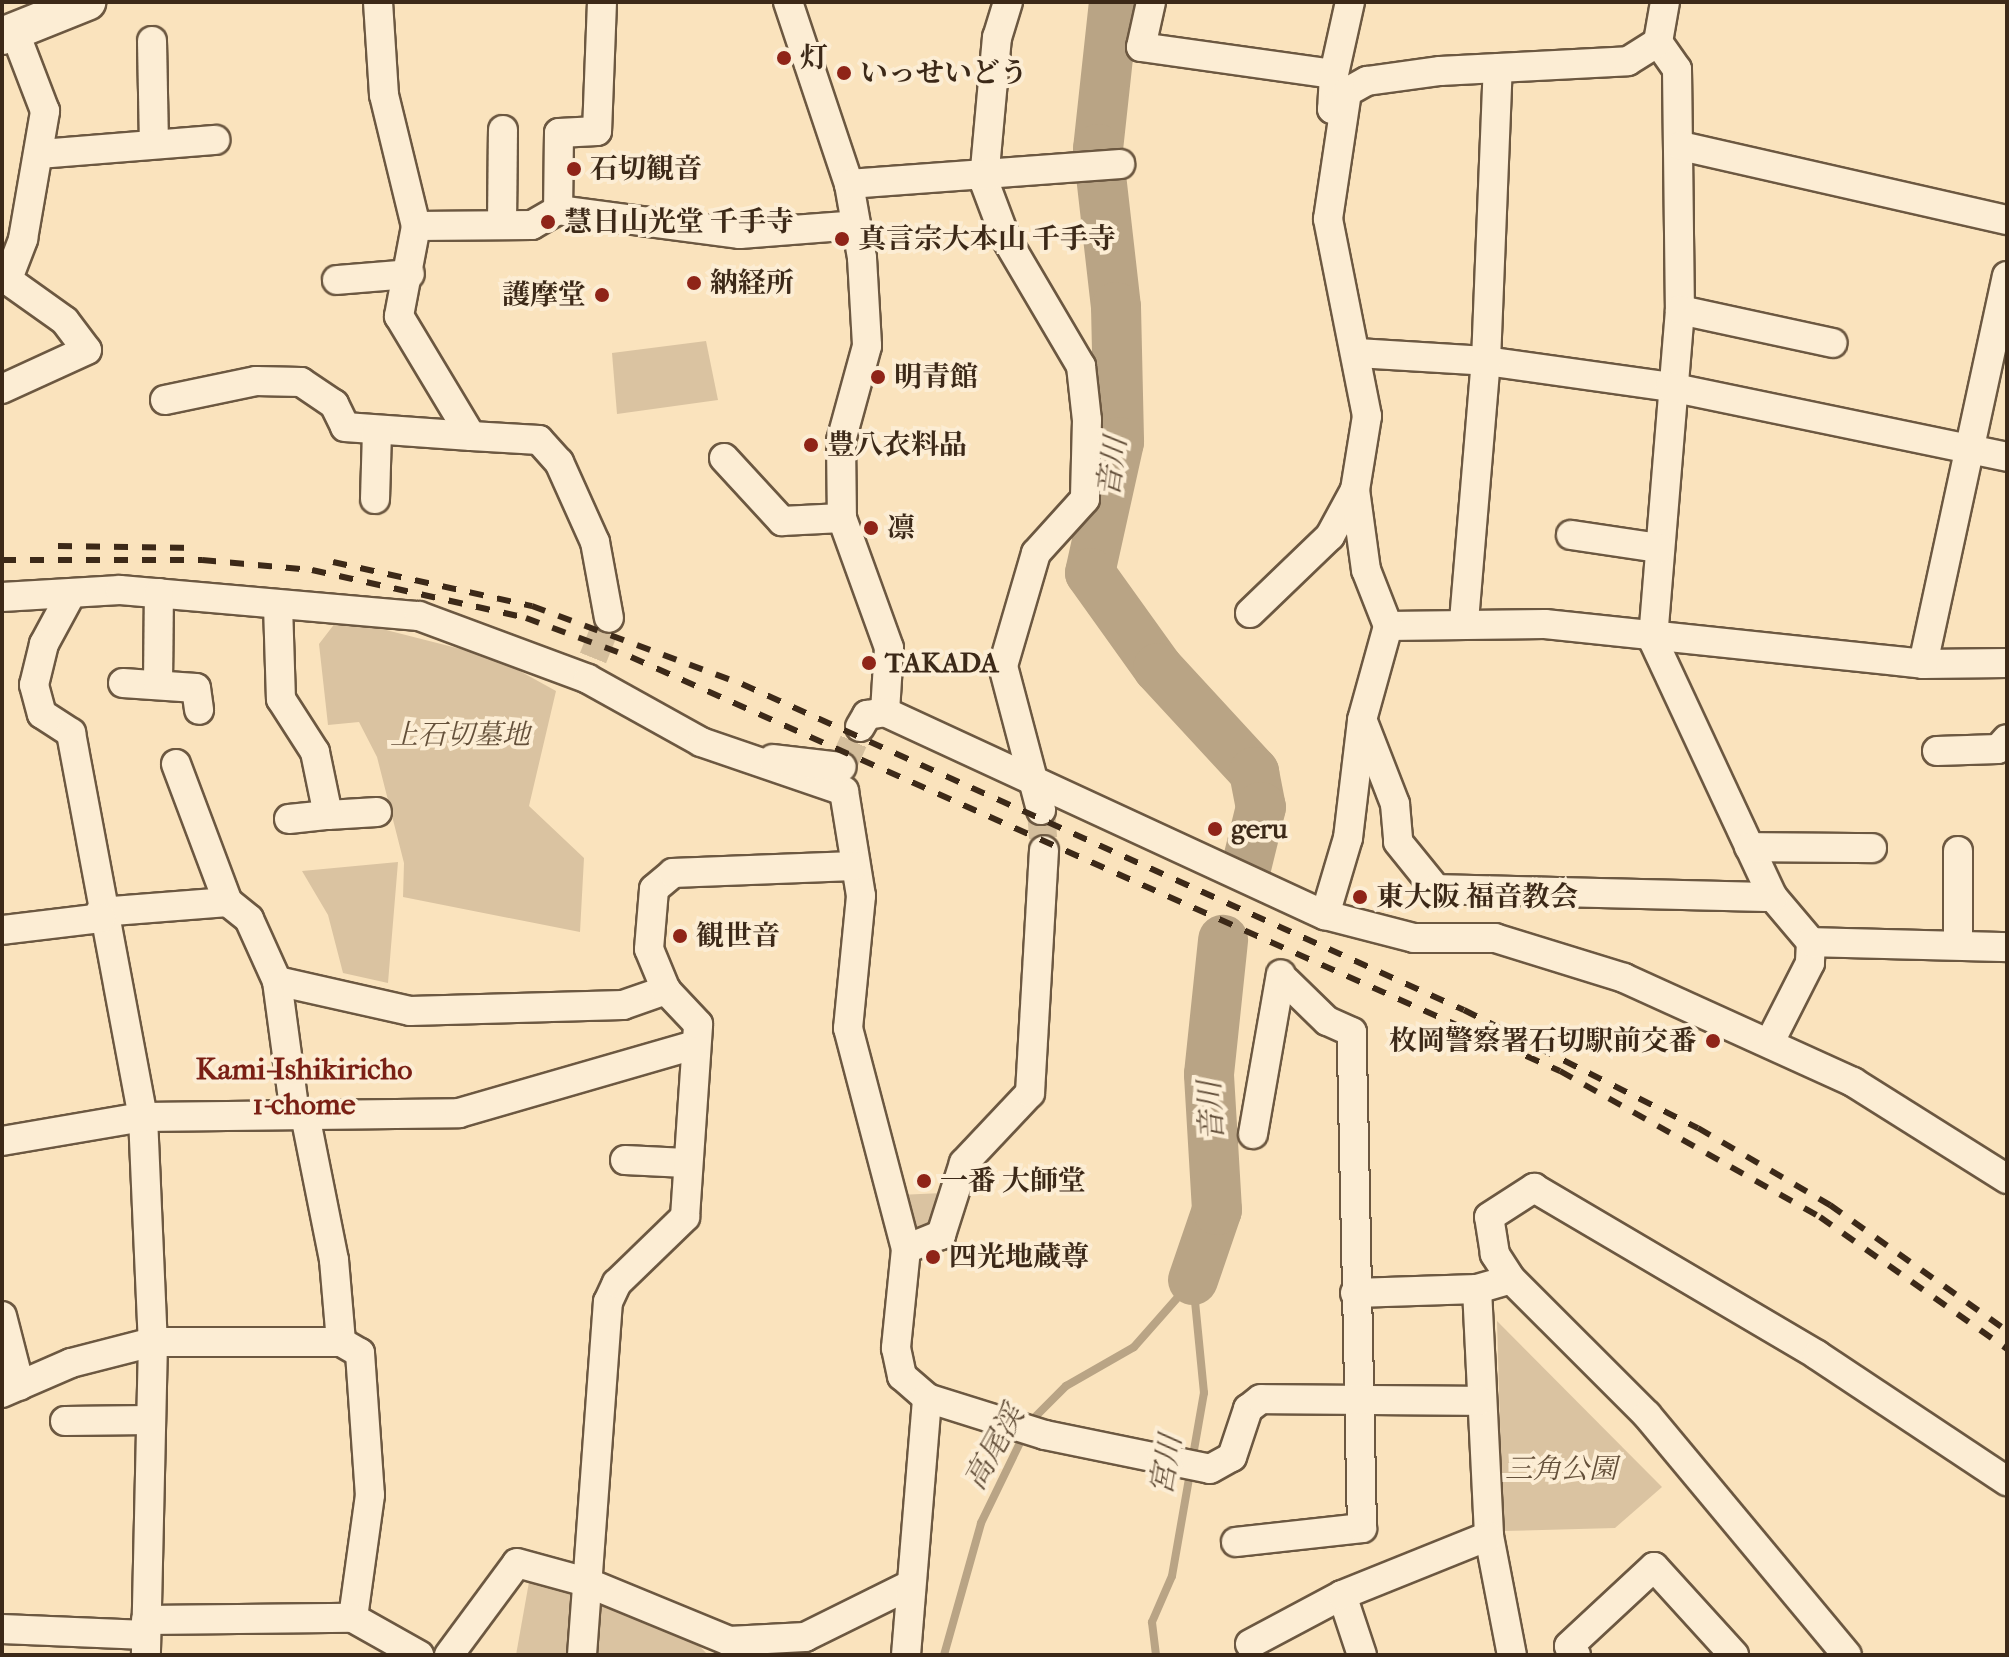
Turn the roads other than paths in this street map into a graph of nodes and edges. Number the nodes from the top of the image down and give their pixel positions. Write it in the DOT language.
graph roads {
  1 [pos="378,2"];
  2 [pos="602,2"];
  3 [pos="788,2"];
  4 [pos="1008,2"];
  5 [pos="1151,2"];
  6 [pos="1350,2"];
  7 [pos="1665,2"];
  8 [pos="66,7"];
  9 [pos="9,34"];
  10 [pos="152,41"];
  11 [pos="1658,42"];
  12 [pos="1498,68"];
  13 [pos="1334,74"];
  14 [pos="1344,111"];
  15 [pos="503,130"];
  16 [pos="215,140"];
  17 [pos="154,142"];
  18 [pos="1681,146"];
  19 [pos="40,154"];
  20 [pos="1120,164"];
  21 [pos="983,174"];
  22 [pos="849,184"];
  23 [pos="558,210"];
  24 [pos="2007,220"];
  25 [pos="502,224"];
  26 [pos="856,225"];
  27 [pos="416,226"];
  28 [pos="410,274"];
  29 [pos="5,276"];
  30 [pos="2007,276"];
  31 [pos="337,280"];
  32 [pos="1680,310"];
  33 [pos="1832,343"];
  34 [pos="1357,353"];
  35 [pos="1486,361"];
  36 [pos="1670,387"];
  37 [pos="2,389"];
  38 [pos="165,400"];
  39 [pos="377,430"];
  40 [pos="471,436"];
  41 [pos="1969,449"];
  42 [pos="2007,457"];
  43 [pos="724,458"];
  44 [pos="1355,490"];
  45 [pos="375,499"];
  46 [pos="842,518"];
  47 [pos="1571,535"];
  48 [pos="1659,548"];
  49 [pos="159,593"];
  50 [pos="71,594"];
  51 [pos="2,597"];
  52 [pos="278,605"];
  53 [pos="1250,613"];
  54 [pos="609,618"];
  55 [pos="1464,621"];
  56 [pos="1388,626"];
  57 [pos="1653,640"];
  58 [pos="2007,663"];
  59 [pos="1923,664"];
  60 [pos="123,683"];
  61 [pos="158,684"];
  62 [pos="199,710"];
  63 [pos="885,712"];
  64 [pos="1362,720"];
  65 [pos="860,727"];
  66 [pos="2007,739"];
  67 [pos="1937,751"];
  68 [pos="753,762"];
  69 [pos="176,764"];
  70 [pos="842,767"];
  71 [pos="1038,798"];
  72 [pos="377,812"];
  73 [pos="328,815"];
  74 [pos="289,819"];
  75 [pos="1749,847"];
  76 [pos="1872,848"];
  77 [pos="1044,850"];
  78 [pos="1958,851"];
  79 [pos="853,866"];
  80 [pos="1773,897"];
  81 [pos="228,902"];
  82 [pos="101,915"];
  83 [pos="1325,915"];
  84 [pos="2,930"];
  85 [pos="1811,942"];
  86 [pos="1958,945"];
  87 [pos="2007,947"];
  88 [pos="277,981"];
  89 [pos="666,990"];
  90 [pos="1771,1040"];
  91 [pos="691,1046"];
  92 [pos="300,1115"];
  93 [pos="143,1117"];
  94 [pos="1253,1134"];
  95 [pos="2,1141"];
  96 [pos="625,1160"];
  97 [pos="686,1163"];
  98 [pos="2007,1179"];
  99 [pos="906,1249"];
  100 [pos="1511,1279"];
  101 [pos="1477,1289"];
  102 [pos="1355,1293"];
  103 [pos="2,1316"];
  104 [pos="153,1342"];
  105 [pos="341,1342"];
  106 [pos="11,1390"];
  107 [pos="927,1398"];
  108 [pos="1361,1399"];
  109 [pos="1479,1401"];
  110 [pos="150,1420"];
  111 [pos="65,1421"];
  112 [pos="2007,1481"];
  113 [pos="1489,1536"];
  114 [pos="1236,1542"];
  115 [pos="586,1582"];
  116 [pos="910,1585"];
  117 [pos="1342,1595"];
  118 [pos="353,1618"];
  119 [pos="2,1629"];
  120 [pos="146,1636"];
  121 [pos="1250,1644"];
  122 [pos="419,1655"];
  123 [pos="449,1655"];
  124 [pos="582,1655"];
  125 [pos="906,1655"];
  126 [pos="1362,1655"];
  127 [pos="1512,1655"];
  128 [pos="1576,1655"];
  129 [pos="1734,1655"];
  130 [pos="1847,1655"];
  1 -- 27 [label="street"];
  2 -- 23 [label="street"];
  3 -- 22 [label="street"];
  4 -- 21 [label="street"];
  5 -- 13 [label="street"];
  6 -- 13 [label="street"];
  7 -- 11 [label="street"];
  8 -- 9 [label="street"];
  9 -- 19 [label="street"];
  10 -- 17 [label="street"];
  11 -- 12 [label="street"];
  11 -- 18 [label="street"];
  12 -- 14 [label="street"];
  12 -- 35 [label="street"];
  13 -- 14 [label="street"];
  14 -- 34 [label="street"];
  15 -- 25 [label="street"];
  16 -- 17 [label="street"];
  17 -- 19 [label="street"];
  18 -- 24 [label="street"];
  18 -- 32 [label="street"];
  19 -- 29 [label="street"];
  20 -- 21 [label="street"];
  21 -- 22 [label="street"];
  21 -- 71 [label="street"];
  22 -- 26 [label="street"];
  23 -- 25 [label="street"];
  23 -- 26 [label="street"];
  25 -- 27 [label="street"];
  26 -- 46 [label="street"];
  27 -- 28 [label="street"];
  28 -- 31 [label="street"];
  28 -- 40 [label="street"];
  29 -- 37 [label="street"];
  30 -- 41 [label="street"];
  32 -- 33 [label="street"];
  32 -- 36 [label="street"];
  34 -- 35 [label="street"];
  34 -- 44 [label="street"];
  35 -- 36 [label="street"];
  35 -- 55 [label="street"];
  36 -- 41 [label="street"];
  36 -- 48 [label="street"];
  38 -- 39 [label="street"];
  39 -- 40 [label="street"];
  39 -- 45 [label="street"];
  40 -- 54 [label="street"];
  41 -- 42 [label="street"];
  41 -- 59 [label="street"];
  43 -- 46 [label="street"];
  44 -- 53 [label="street"];
  44 -- 56 [label="street"];
  46 -- 63 [label="street"];
  47 -- 48 [label="street"];
  48 -- 57 [label="street"];
  49 -- 50 [label="street"];
  49 -- 52 [label="street"];
  49 -- 61 [label="street"];
  50 -- 51 [label="street"];
  50 -- 82 [label="street"];
  52 -- 68 [label="street"];
  52 -- 73 [label="street"];
  55 -- 56 [label="street"];
  55 -- 57 [label="street"];
  56 -- 64 [label="street"];
  57 -- 59 [label="street"];
  57 -- 75 [label="street"];
  58 -- 59 [label="street"];
  60 -- 61 [label="street"];
  61 -- 62 [label="street"];
  63 -- 65 [label="street"];
  63 -- 71 [label="street"];
  64 -- 80 [label="street"];
  64 -- 83 [label="street"];
  66 -- 67 [label="street"];
  68 -- 70 [label="street"];
  68 -- 79 [label="street"];
  69 -- 81 [label="street"];
  71 -- 83 [label="street"];
  72 -- 73 [label="street"];
  73 -- 74 [label="street"];
  75 -- 76 [label="street"];
  75 -- 80 [label="street"];
  77 -- 99 [label="street"];
  78 -- 86 [label="street"];
  79 -- 89 [label="street"];
  79 -- 99 [label="street"];
  80 -- 85 [label="street"];
  81 -- 82 [label="street"];
  81 -- 88 [label="street"];
  82 -- 84 [label="street"];
  82 -- 93 [label="street"];
  83 -- 90 [label="street"];
  85 -- 86 [label="street"];
  85 -- 90 [label="street"];
  86 -- 87 [label="street"];
  88 -- 89 [label="street"];
  88 -- 92 [label="street"];
  89 -- 91 [label="street"];
  90 -- 98 [label="street"];
  91 -- 92 [label="street"];
  91 -- 97 [label="street"];
  92 -- 93 [label="street"];
  92 -- 105 [label="street"];
  93 -- 95 [label="street"];
  93 -- 104 [label="street"];
  94 -- 102 [label="street"];
  96 -- 97 [label="street"];
  97 -- 115 [label="street"];
  99 -- 107 [label="street"];
  100 -- 101 [label="street"];
  100 -- 112 [label="street"];
  100 -- 130 [label="street"];
  101 -- 102 [label="street"];
  101 -- 109 [label="street"];
  102 -- 108 [label="street"];
  103 -- 106 [label="street"];
  104 -- 105 [label="street"];
  104 -- 106 [label="street"];
  104 -- 110 [label="street"];
  105 -- 118 [label="street"];
  107 -- 108 [label="street"];
  107 -- 116 [label="street"];
  108 -- 109 [label="street"];
  108 -- 114 [label="street"];
  109 -- 113 [label="street"];
  110 -- 111 [label="street"];
  110 -- 120 [label="street"];
  113 -- 117 [label="street"];
  113 -- 127 [label="street"];
  115 -- 116 [label="street"];
  115 -- 123 [label="street"];
  115 -- 124 [label="street"];
  116 -- 125 [label="street"];
  117 -- 121 [label="street"];
  117 -- 126 [label="street"];
  118 -- 120 [label="street"];
  118 -- 122 [label="street"];
  119 -- 120 [label="street"];
  128 -- 129 [label="street"];
}
